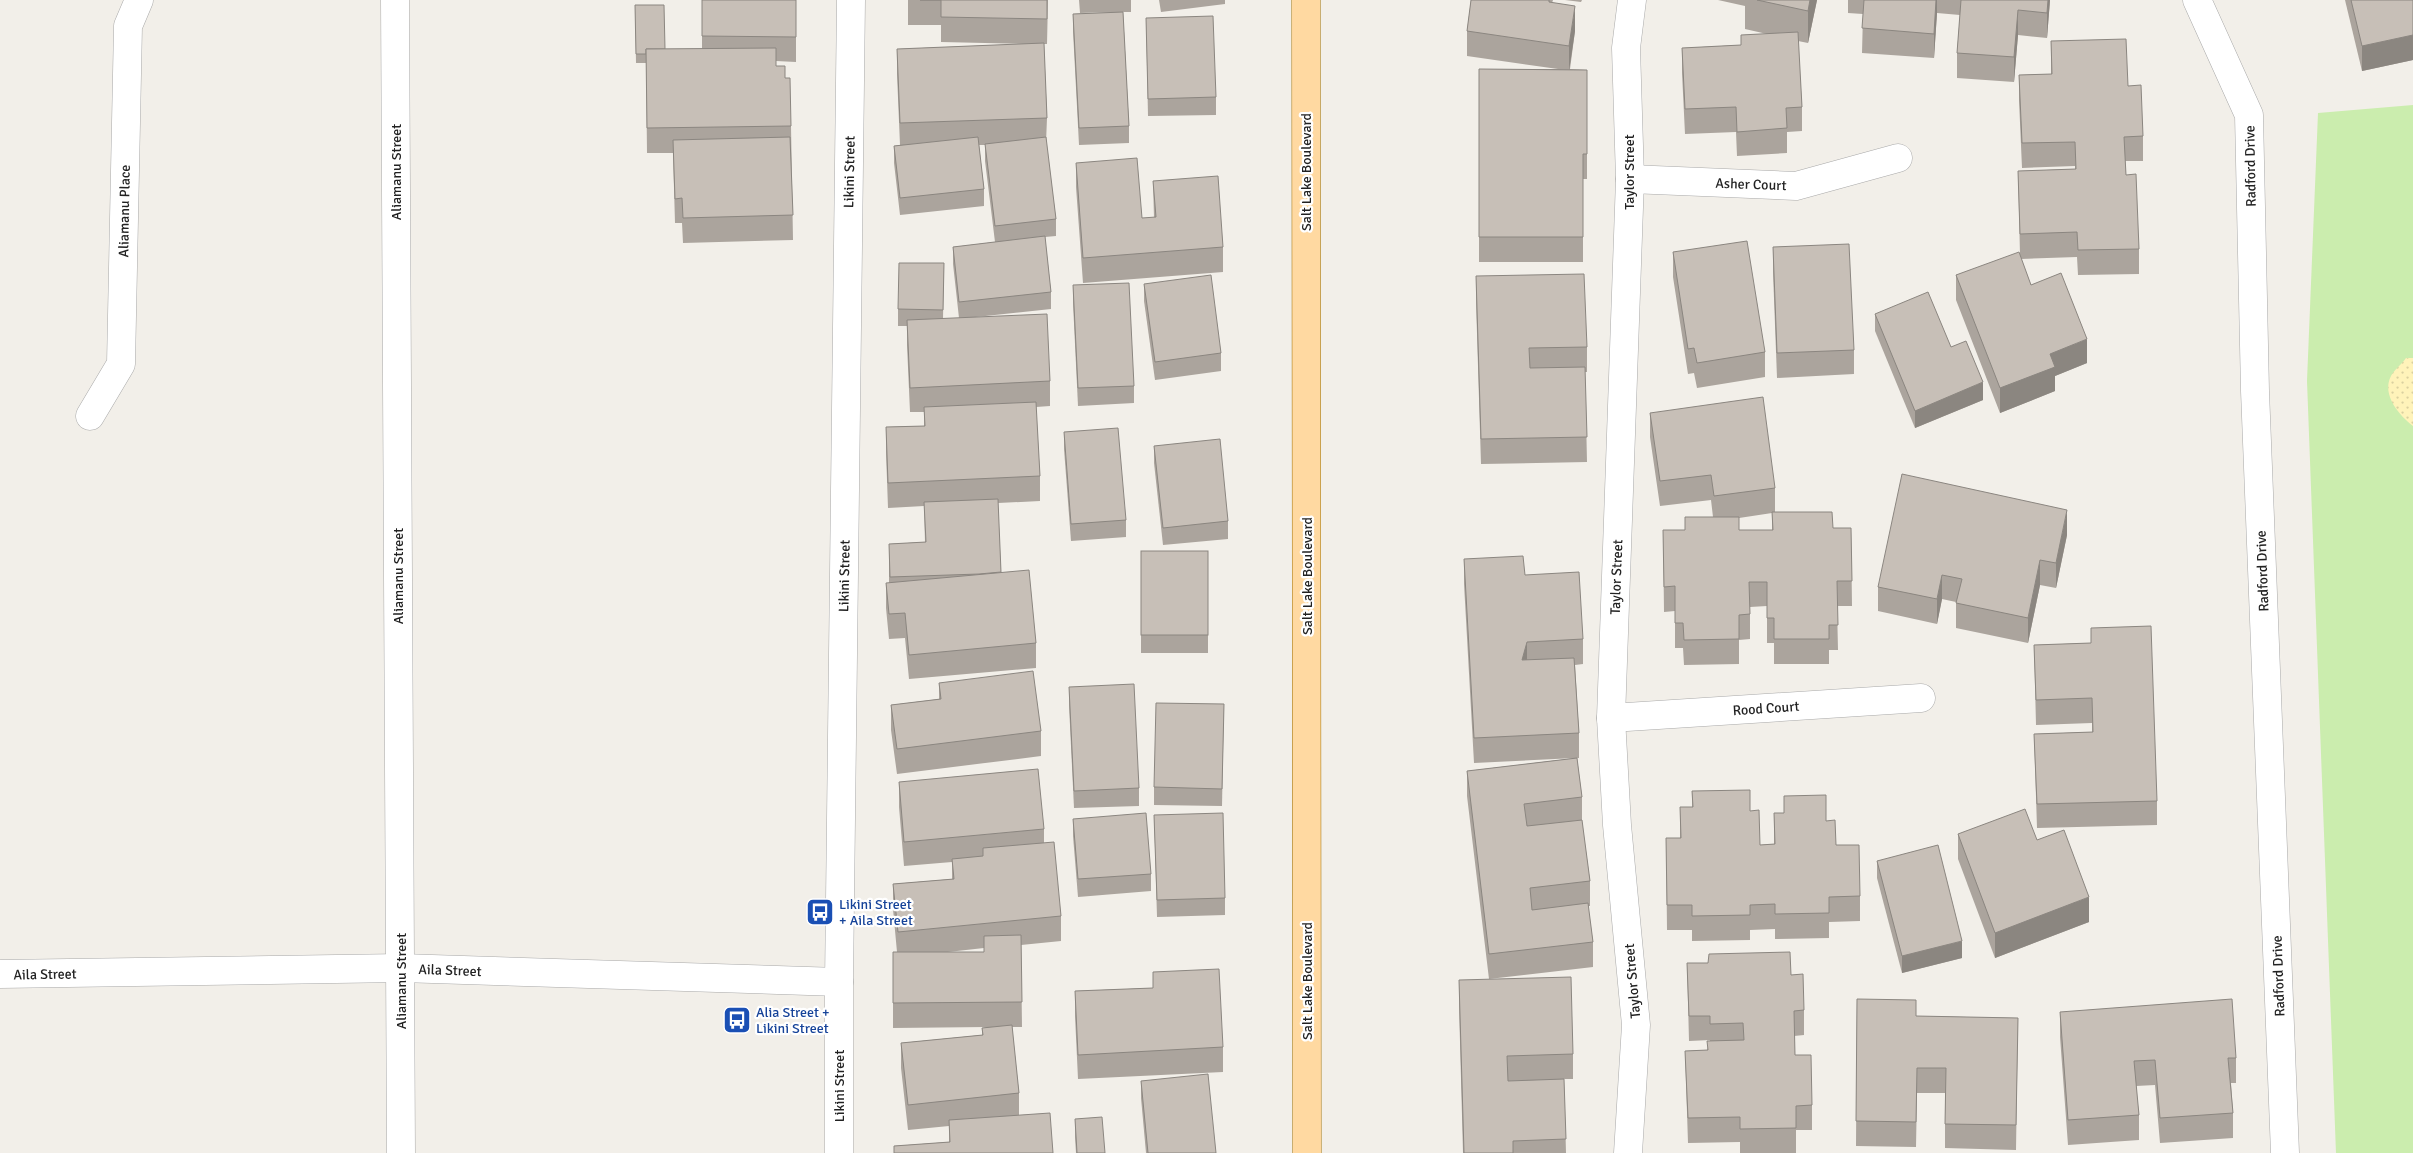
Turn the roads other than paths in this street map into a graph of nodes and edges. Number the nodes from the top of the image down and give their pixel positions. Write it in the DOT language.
graph roads {
  1 [pos="139,0"];
  2 [pos="395,0"];
  3 [pos="852,0"];
  4 [pos="1306,0"];
  5 [pos="1632,0"];
  6 [pos="2197,0"];
  7 [pos="1898,158"];
  8 [pos="1630,179"];
  9 [pos="90,416"];
  10 [pos="1921,698"];
  11 [pos="1612,718"];
  12 [pos="401,968"];
  13 [pos="0,974"];
  14 [pos="839,982"];
  15 [pos="401,1153"];
  16 [pos="840,1153"];
  17 [pos="1307,1153"];
  18 [pos="1628,1153"];
  19 [pos="2285,1153"];
  1 -- 9 [label="street, Aliamanu Place"];
  2 -- 12 [label="street, Aliamanu Street"];
  3 -- 14 [label="street, Likini Street"];
  4 -- 17 [label="main road, Salt Lake Boulevard"];
  5 -- 8 [label="street, Taylor Street"];
  6 -- 19 [label="street, Radford Drive"];
  7 -- 8 [label="street, Asher Court"];
  8 -- 11 [label="street, Taylor Street"];
  10 -- 11 [label="street, Rood Court"];
  11 -- 18 [label="street, Taylor Street"];
  12 -- 13 [label="street, Aila Street"];
  12 -- 14 [label="street, Aila Street"];
  12 -- 15 [label="street, Aliamanu Street"];
  14 -- 16 [label="street, Likini Street"];
}
